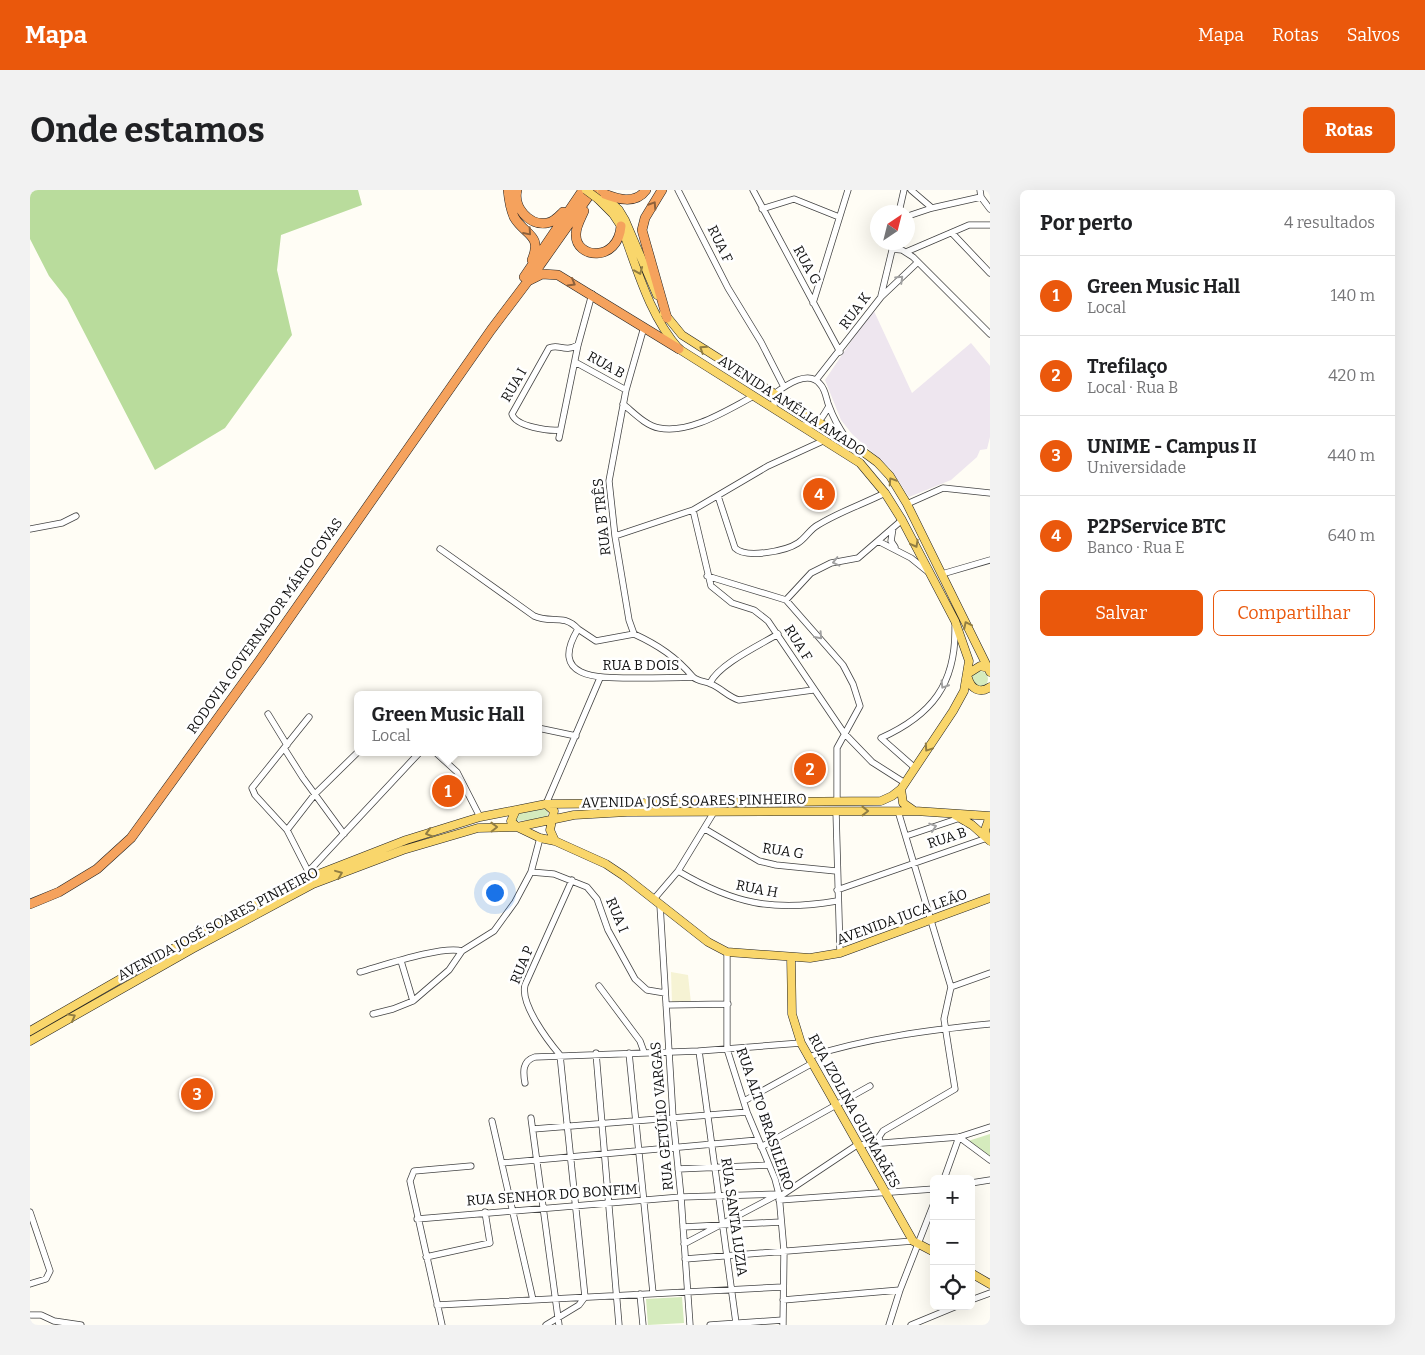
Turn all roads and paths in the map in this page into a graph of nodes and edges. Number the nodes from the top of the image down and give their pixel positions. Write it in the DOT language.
graph roads {
  1 [pos="508,190"];
  2 [pos="517,190"];
  3 [pos="584,190"];
  4 [pos="646,190"];
  5 [pos="662,190"];
  6 [pos="678,190"];
  7 [pos="753,190"];
  8 [pos="848,190"];
  9 [pos="904,190"];
  10 [pos="911,190"];
  11 [pos="980,190"];
  12 [pos="598,193"];
  13 [pos="981,197"];
  14 [pos="580,202"];
  15 [pos="901,205"];
  16 [pos="932,208"];
  17 [pos="990,208"];
  18 [pos="762,209"];
  19 [pos="915,214"];
  20 [pos="839,217"];
  21 [pos="990,225"];
  22 [pos="621,226"];
  23 [pos="952,233"];
  24 [pos="892,250"];
  25 [pos="902,250"];
  26 [pos="906,252"];
  27 [pos="918,262"];
  28 [pos="990,273"];
  29 [pos="526,280"];
  30 [pos="592,294"];
  31 [pos="881,297"];
  32 [pos="813,303"];
  33 [pos="666,318"];
  34 [pos="644,327"];
  35 [pos="989,332"];
  36 [pos="578,345"];
  37 [pos="679,349"];
  38 [pos="840,352"];
  39 [pos="575,362"];
  40 [pos="816,380"];
  41 [pos="784,387"];
  42 [pos="626,390"];
  43 [pos="774,394"];
  44 [pos="754,396"];
  45 [pos="623,404"];
  46 [pos="829,406"];
  47 [pos="774,408"];
  48 [pos="819,422"];
  49 [pos="802,425"];
  50 [pos="560,430"];
  51 [pos="559,438"];
  52 [pos="825,440"];
  53 [pos="847,440"];
  54 [pos="885,493"];
  55 [pos="990,493"];
  56 [pos="718,496"];
  57 [pos="907,504"];
  58 [pos="693,510"];
  59 [pos="76,516"];
  60 [pos="902,520"];
  61 [pos="893,528"];
  62 [pos="30,529"];
  63 [pos="615,536"];
  64 [pos="878,541"];
  65 [pos="895,548"];
  66 [pos="440,549"];
  67 [pos="990,560"];
  68 [pos="931,574"];
  69 [pos="942,574"];
  70 [pos="707,576"];
  71 [pos="786,600"];
  72 [pos="955,621"];
  73 [pos="578,628"];
  74 [pos="634,634"];
  75 [pos="778,634"];
  76 [pos="989,670"];
  77 [pos="968,674"];
  78 [pos="693,677"];
  79 [pos="600,678"];
  80 [pos="710,683"];
  81 [pos="990,686"];
  82 [pos="813,690"];
  83 [pos="268,714"];
  84 [pos="309,717"];
  85 [pos="542,729"];
  86 [pos="844,734"];
  87 [pos="576,736"];
  88 [pos="285,747"];
  89 [pos="354,756"];
  90 [pos="416,756"];
  91 [pos="439,756"];
  92 [pos="915,768"];
  93 [pos="903,786"];
  94 [pos="315,794"];
  95 [pos="837,801"];
  96 [pos="546,804"];
  97 [pos="516,810"];
  98 [pos="836,811"];
  99 [pos="898,811"];
  100 [pos="915,811"];
  101 [pos="714,812"];
  102 [pos="956,816"];
  103 [pos="990,816"];
  104 [pos="480,817"];
  105 [pos="550,822"];
  106 [pos="517,827"];
  107 [pos="705,829"];
  108 [pos="287,830"];
  109 [pos="344,834"];
  110 [pos="906,836"];
  111 [pos="540,838"];
  112 [pos="555,840"];
  113 [pos="988,840"];
  114 [pos="914,862"];
  115 [pos="678,870"];
  116 [pos="836,870"];
  117 [pos="531,872"];
  118 [pos="310,874"];
  119 [pos="572,880"];
  120 [pos="837,890"];
  121 [pos="990,898"];
  122 [pos="654,899"];
  123 [pos="837,901"];
  124 [pos="30,904"];
  125 [pos="660,905"];
  126 [pos="931,921"];
  127 [pos="462,951"];
  128 [pos="728,952"];
  129 [pos="840,953"];
  130 [pos="791,957"];
  131 [pos="401,961"];
  132 [pos="360,972"];
  133 [pos="990,973"];
  134 [pos="598,986"];
  135 [pos="951,987"];
  136 [pos="665,993"];
  137 [pos="413,1001"];
  138 [pos="728,1004"];
  139 [pos="666,1005"];
  140 [pos="373,1014"];
  141 [pos="990,1024"];
  142 [pos="945,1028"];
  143 [pos="30,1031"];
  144 [pos="30,1041"];
  145 [pos="801,1043"];
  146 [pos="727,1048"];
  147 [pos="699,1051"];
  148 [pos="644,1052"];
  149 [pos="668,1052"];
  150 [pos="629,1053"];
  151 [pos="596,1054"];
  152 [pos="560,1055"];
  153 [pos="810,1060"];
  154 [pos="525,1083"];
  155 [pos="870,1086"];
  156 [pos="744,1101"];
  157 [pos="836,1106"];
  158 [pos="747,1112"];
  159 [pos="707,1115"];
  160 [pos="673,1117"];
  161 [pos="531,1118"];
  162 [pos="636,1119"];
  163 [pos="492,1121"];
  164 [pos="602,1122"];
  165 [pos="567,1124"];
  166 [pos="990,1128"];
  167 [pos="533,1129"];
  168 [pos="959,1137"];
  169 [pos="758,1140"];
  170 [pos="880,1143"];
  171 [pos="711,1144"];
  172 [pos="857,1145"];
  173 [pos="676,1146"];
  174 [pos="762,1147"];
  175 [pos="639,1150"];
  176 [pos="604,1153"];
  177 [pos="570,1156"];
  178 [pos="537,1159"];
  179 [pos="990,1160"];
  180 [pos="502,1163"];
  181 [pos="471,1166"];
  182 [pos="769,1166"];
  183 [pos="714,1168"];
  184 [pos="678,1169"];
  185 [pos="945,1175"];
  186 [pos="990,1180"];
  187 [pos="975,1182"];
  188 [pos="930,1190"];
  189 [pos="885,1194"];
  190 [pos="718,1195"];
  191 [pos="681,1197"];
  192 [pos="779,1197"];
  193 [pos="644,1200"];
  194 [pos="609,1202"];
  195 [pos="576,1205"];
  196 [pos="544,1207"];
  197 [pos="513,1209"];
  198 [pos="930,1211"];
  199 [pos="30,1212"];
  200 [pos="485,1212"];
  201 [pos="417,1219"];
  202 [pos="781,1222"];
  203 [pos="722,1225"];
  204 [pos="683,1227"];
  205 [pos="915,1242"];
  206 [pos="684,1244"];
  207 [pos="930,1250"];
  208 [pos="784,1251"];
  209 [pos="726,1256"];
  210 [pos="426,1257"];
  211 [pos="685,1259"];
  212 [pos="975,1275"];
  213 [pos="30,1284"];
  214 [pos="990,1284"];
  215 [pos="783,1287"];
  216 [pos="731,1289"];
  217 [pos="900,1290"];
  218 [pos="688,1291"];
  219 [pos="653,1293"];
  220 [pos="990,1293"];
  221 [pos="640,1294"];
  222 [pos="616,1295"];
  223 [pos="585,1297"];
  224 [pos="555,1299"];
  225 [pos="975,1299"];
  226 [pos="533,1300"];
  227 [pos="783,1300"];
  228 [pos="437,1305"];
  229 [pos="947,1310"];
  230 [pos="30,1316"];
  231 [pos="558,1322"];
  232 [pos="783,1322"];
  233 [pos="736,1323"];
  234 [pos="81,1325"];
  235 [pos="442,1325"];
  236 [pos="546,1325"];
  237 [pos="619,1325"];
  238 [pos="643,1325"];
  239 [pos="690,1325"];
  240 [pos="710,1325"];
  241 [pos="889,1325"];
  242 [pos="911,1325"];
  1 -- 29 [label="highway, one-way"];
  2 -- 14 [label="highway"];
  3 -- 12 [label="main road, bridge"];
  3 -- 14 [label="highway, RODOVIA GOVERNADOR MÁRIO COVAS"];
  4 -- 12 [label="highway"];
  33 -- 5 [label="highway, one-way"];
  6 -- 41 [label="street, RUA F"];
  7 -- 18 [label="street, RUA G"];
  8 -- 20 [label="street"];
  9 -- 15 [label="street"];
  10 -- 16 [label="street"];
  11 -- 13 [label="street"];
  12 -- 14 [label="highway, RODOVIA GOVERNADOR MÁRIO COVAS"];
  12 -- 22 [label="main road"];
  12 -- 33 [label="main road"];
  13 -- 16 [label="street"];
  13 -- 17 [label="street"];
  14 -- 22 [label="highway"];
  14 -- 29 [label="highway, RODOVIA GOVERNADOR MÁRIO COVAS"];
  16 -- 19 [label="street"];
  18 -- 20 [label="street"];
  18 -- 32 [label="street, RUA G"];
  20 -- 32 [label="street"];
  21 -- 23 [label="street"];
  22 -- 37 [label="main road, one-way"];
  23 -- 26 [label="street"];
  23 -- 28 [label="street"];
  24 -- 31 [label="street"];
  25 -- 26 [label="street"];
  26 -- 27 [label="street"];
  31 -- 27 [label="street, RUA K, one-way"];
  27 -- 35 [label="street"];
  29 -- 30 [label="highway, one-way"];
  29 -- 124 [label="highway, RODOVIA GOVERNADOR MÁRIO COVAS"];
  30 -- 34 [label="highway"];
  30 -- 36 [label="street"];
  31 -- 38 [label="street, RUA K"];
  32 -- 38 [label="street, RUA G"];
  43 -- 33 [label="main road, AVENIDA AMÉLIA AMADO, one-way"];
  34 -- 37 [label="highway"];
  34 -- 42 [label="street, RUA B TRÊS"];
  36 -- 39 [label="street"];
  36 -- 50 [label="street, RUA I"];
  37 -- 44 [label="main road, AVENIDA AMÉLIA AMADO"];
  38 -- 40 [label="street, RUA K"];
  39 -- 42 [label="street, RUA B"];
  39 -- 50 [label="street"];
  40 -- 41 [label="street"];
  40 -- 46 [label="street"];
  41 -- 43 [label="street"];
  42 -- 45 [label="street, RUA B TRÊS"];
  43 -- 47 [label="street"];
  43 -- 48 [label="main road, AVENIDA AMÉLIA AMADO"];
  44 -- 45 [label="street"];
  44 -- 47 [label="main road, AVENIDA AMÉLIA AMADO"];
  45 -- 63 [label="street, RUA B TRÊS"];
  46 -- 48 [label="street"];
  46 -- 53 [label="street"];
  47 -- 49 [label="main road, AVENIDA AMÉLIA AMADO"];
  48 -- 49 [label="street"];
  48 -- 53 [label="main road, AVENIDA AMÉLIA AMADO"];
  49 -- 52 [label="main road, AVENIDA AMÉLIA AMADO"];
  50 -- 51 [label="street"];
  52 -- 54 [label="main road, AVENIDA AMÉLIA AMADO"];
  52 -- 56 [label="street"];
  57 -- 53 [label="main road, AVENIDA AMÉLIA AMADO, one-way"];
  54 -- 56 [label="street"];
  54 -- 60 [label="main road, AVENIDA AMÉLIA AMADO"];
  55 -- 57 [label="street"];
  56 -- 58 [label="street"];
  57 -- 69 [label="main road, AVENIDA AMÉLIA AMADO"];
  58 -- 63 [label="street"];
  58 -- 70 [label="street, RUA F"];
  59 -- 62 [label="street"];
  60 -- 61 [label="street"];
  60 -- 68 [label="main road, AVENIDA AMÉLIA AMADO, one-way"];
  61 -- 64 [label="street"];
  61 -- 65 [label="street"];
  63 -- 74 [label="street, RUA B TRÊS"];
  64 -- 65 [label="street"];
  64 -- 71 [label="street, one-way"];
  65 -- 68 [label="street"];
  66 -- 73 [label="street"];
  67 -- 69 [label="street"];
  68 -- 72 [label="main road, AVENIDA AMÉLIA AMADO"];
  76 -- 69 [label="main road, AVENIDA AMÉLIA AMADO, one-way"];
  70 -- 71 [label="street"];
  70 -- 75 [label="street, RUA F"];
  71 -- 86 [label="street, one-way"];
  72 -- 77 [label="main road, AVENIDA AMÉLIA AMADO"];
  72 -- 92 [label="street, one-way"];
  73 -- 74 [label="street"];
  73 -- 79 [label="street, RUA B DOIS"];
  74 -- 78 [label="street"];
  75 -- 80 [label="street"];
  75 -- 82 [label="street, RUA F"];
  76 -- 77 [label="main road"];
  77 -- 81 [label="main road"];
  77 -- 92 [label="main road, AVENIDA AMÉLIA AMADO, one-way"];
  78 -- 79 [label="street, RUA B DOIS"];
  78 -- 80 [label="street, RUA B DOIS"];
  79 -- 87 [label="street"];
  80 -- 82 [label="street, RUA B DOIS"];
  82 -- 86 [label="street, RUA F"];
  83 -- 88 [label="street"];
  84 -- 88 [label="street"];
  85 -- 87 [label="street"];
  86 -- 93 [label="street, RUA F"];
  86 -- 95 [label="street"];
  87 -- 96 [label="street"];
  88 -- 94 [label="street"];
  88 -- 108 [label="street"];
  89 -- 94 [label="street"];
  90 -- 109 [label="street"];
  91 -- 104 [label="street"];
  92 -- 93 [label="main road, AVENIDA AMÉLIA AMADO"];
  93 -- 95 [label="main road, AVENIDA JOSÉ SOARES PINHEIRO"];
  93 -- 100 [label="main road"];
  94 -- 108 [label="street"];
  94 -- 109 [label="street"];
  95 -- 96 [label="main road, AVENIDA JOSÉ SOARES PINHEIRO"];
  96 -- 97 [label="main road, AVENIDA JOSÉ SOARES PINHEIRO"];
  96 -- 105 [label="main road"];
  97 -- 104 [label="main road, AVENIDA JOSÉ SOARES PINHEIRO"];
  97 -- 106 [label="main road"];
  98 -- 99 [label="main road, AVENIDA JOSÉ SOARES PINHEIRO, one-way"];
  98 -- 101 [label="main road, AVENIDA JOSÉ SOARES PINHEIRO"];
  98 -- 116 [label="street"];
  99 -- 100 [label="main road, AVENIDA JOSÉ SOARES PINHEIRO"];
  99 -- 110 [label="street"];
  100 -- 102 [label="main road, AVENIDA JOSÉ SOARES PINHEIRO"];
  101 -- 105 [label="main road, AVENIDA JOSÉ SOARES PINHEIRO"];
  101 -- 107 [label="street"];
  102 -- 103 [label="main road, AVENIDA JOSÉ SOARES PINHEIRO"];
  110 -- 102 [label="street, AVENIDA JOSÉ SOARES PINHEIRO, one-way"];
  102 -- 113 [label="main road"];
  103 -- 113 [label="main road"];
  104 -- 118 [label="main road, AVENIDA JOSÉ SOARES PINHEIRO, one-way"];
  105 -- 106 [label="main road, AVENIDA JOSÉ SOARES PINHEIRO"];
  105 -- 112 [label="main road"];
  106 -- 111 [label="main road, AVENIDA JUCA LEÃO"];
  144 -- 106 [label="main road, AVENIDA JOSÉ SOARES PINHEIRO, one-way"];
  107 -- 115 [label="street"];
  107 -- 116 [label="street, RUA G"];
  108 -- 118 [label="street"];
  109 -- 118 [label="street"];
  110 -- 114 [label="street"];
  111 -- 112 [label="main road, AVENIDA JUCA LEÃO"];
  111 -- 117 [label="street"];
  112 -- 122 [label="main road, AVENIDA JUCA LEÃO"];
  113 -- 114 [label="street, RUA B"];
  114 -- 120 [label="street"];
  114 -- 126 [label="street"];
  115 -- 122 [label="street"];
  115 -- 123 [label="street, RUA H"];
  116 -- 120 [label="street"];
  117 -- 119 [label="street, RUA I"];
  117 -- 127 [label="street"];
  118 -- 143 [label="main road, AVENIDA JOSÉ SOARES PINHEIRO"];
  119 -- 136 [label="street, RUA I"];
  119 -- 152 [label="street, RUA P"];
  120 -- 123 [label="street"];
  121 -- 126 [label="main road, AVENIDA JUCA LEÃO"];
  122 -- 125 [label="main road, AVENIDA JUCA LEÃO"];
  123 -- 129 [label="street"];
  125 -- 128 [label="main road, AVENIDA JUCA LEÃO"];
  125 -- 136 [label="street, RUA GETÚLIO VARGAS"];
  126 -- 129 [label="main road, AVENIDA JUCA LEÃO"];
  126 -- 135 [label="street"];
  127 -- 131 [label="street"];
  127 -- 137 [label="street"];
  128 -- 130 [label="main road, AVENIDA JUCA LEÃO"];
  128 -- 138 [label="street, RUA ALTO BRASILEIRO"];
  129 -- 130 [label="main road, AVENIDA JUCA LEÃO"];
  130 -- 145 [label="main road, RUA IZOLINA GUIMARÃES"];
  131 -- 132 [label="street"];
  131 -- 137 [label="street"];
  133 -- 135 [label="street"];
  134 -- 148 [label="street"];
  135 -- 142 [label="street"];
  136 -- 139 [label="street, RUA GETÚLIO VARGAS"];
  137 -- 140 [label="street"];
  138 -- 139 [label="street"];
  138 -- 146 [label="street, RUA ALTO BRASILEIRO"];
  139 -- 149 [label="street, RUA GETÚLIO VARGAS"];
  141 -- 142 [label="street"];
  142 -- 153 [label="street"];
  142 -- 170 [label="street"];
  145 -- 146 [label="street"];
  145 -- 153 [label="main road, RUA IZOLINA GUIMARÃES"];
  146 -- 147 [label="street"];
  146 -- 156 [label="street, RUA ALTO BRASILEIRO"];
  147 -- 149 [label="street"];
  147 -- 159 [label="street, RUA SANTA LUZIA"];
  148 -- 149 [label="street"];
  148 -- 150 [label="street"];
  149 -- 160 [label="street, RUA GETÚLIO VARGAS"];
  150 -- 151 [label="street"];
  150 -- 162 [label="street"];
  151 -- 152 [label="street"];
  151 -- 164 [label="street"];
  152 -- 154 [label="street"];
  152 -- 165 [label="street"];
  153 -- 156 [label="street"];
  153 -- 157 [label="main road, RUA IZOLINA GUIMARÃES"];
  155 -- 157 [label="street"];
  156 -- 158 [label="street, RUA ALTO BRASILEIRO"];
  157 -- 172 [label="main road, RUA IZOLINA GUIMARÃES"];
  157 -- 174 [label="street"];
  158 -- 159 [label="street"];
  158 -- 169 [label="street, RUA ALTO BRASILEIRO"];
  159 -- 160 [label="street"];
  159 -- 171 [label="street, RUA SANTA LUZIA"];
  160 -- 162 [label="street"];
  160 -- 173 [label="street, RUA GETÚLIO VARGAS"];
  161 -- 167 [label="street"];
  162 -- 164 [label="street"];
  162 -- 175 [label="street"];
  163 -- 180 [label="street"];
  164 -- 165 [label="street"];
  164 -- 176 [label="street"];
  165 -- 167 [label="street"];
  165 -- 177 [label="street"];
  166 -- 168 [label="street"];
  167 -- 178 [label="street"];
  168 -- 170 [label="street"];
  168 -- 179 [label="street"];
  168 -- 185 [label="street"];
  169 -- 171 [label="street"];
  169 -- 174 [label="street, RUA ALTO BRASILEIRO"];
  170 -- 172 [label="street"];
  171 -- 173 [label="street"];
  171 -- 183 [label="street, RUA SANTA LUZIA"];
  172 -- 189 [label="main road, RUA IZOLINA GUIMARÃES"];
  172 -- 192 [label="street"];
  173 -- 175 [label="street"];
  173 -- 184 [label="street, RUA GETÚLIO VARGAS"];
  174 -- 182 [label="street, RUA ALTO BRASILEIRO"];
  175 -- 176 [label="street"];
  175 -- 193 [label="street"];
  176 -- 177 [label="street"];
  176 -- 194 [label="street"];
  177 -- 178 [label="street"];
  177 -- 195 [label="street"];
  178 -- 180 [label="street"];
  178 -- 196 [label="street"];
  180 -- 197 [label="street"];
  181 -- 201 [label="street"];
  182 -- 183 [label="street"];
  182 -- 192 [label="street, RUA ALTO BRASILEIRO"];
  183 -- 184 [label="street"];
  183 -- 190 [label="street, RUA SANTA LUZIA"];
  184 -- 191 [label="street, RUA GETÚLIO VARGAS"];
  186 -- 187 [label="street"];
  188 -- 189 [label="street, RUA SENHOR DO BONFIM"];
  189 -- 192 [label="street, RUA SENHOR DO BONFIM"];
  189 -- 205 [label="main road, RUA IZOLINA GUIMARÃES"];
  190 -- 191 [label="street, RUA SENHOR DO BONFIM"];
  190 -- 192 [label="street, RUA SENHOR DO BONFIM"];
  190 -- 203 [label="street, RUA SANTA LUZIA"];
  191 -- 193 [label="street, RUA SENHOR DO BONFIM"];
  191 -- 204 [label="street, RUA GETÚLIO VARGAS"];
  192 -- 202 [label="street, RUA ALTO BRASILEIRO"];
  192 -- 203 [label="street"];
  193 -- 194 [label="street, RUA SENHOR DO BONFIM"];
  193 -- 219 [label="street"];
  194 -- 195 [label="street, RUA SENHOR DO BONFIM"];
  194 -- 222 [label="street"];
  195 -- 196 [label="street, RUA SENHOR DO BONFIM"];
  195 -- 223 [label="street"];
  196 -- 197 [label="street, RUA SENHOR DO BONFIM"];
  196 -- 224 [label="street"];
  197 -- 200 [label="street, RUA SENHOR DO BONFIM"];
  197 -- 226 [label="street"];
  198 -- 205 [label="street"];
  199 -- 213 [label="street"];
  200 -- 201 [label="street, RUA SENHOR DO BONFIM"];
  200 -- 210 [label="street"];
  201 -- 210 [label="street"];
  202 -- 203 [label="street"];
  202 -- 208 [label="street, RUA ALTO BRASILEIRO"];
  203 -- 204 [label="street"];
  203 -- 206 [label="street"];
  203 -- 209 [label="street, RUA SANTA LUZIA"];
  204 -- 206 [label="street, RUA GETÚLIO VARGAS"];
  205 -- 207 [label="main road"];
  205 -- 208 [label="street"];
  205 -- 217 [label="street"];
  206 -- 211 [label="street, RUA GETÚLIO VARGAS"];
  208 -- 209 [label="street"];
  208 -- 215 [label="street, RUA ALTO BRASILEIRO"];
  209 -- 211 [label="street"];
  209 -- 216 [label="street, RUA SANTA LUZIA"];
  210 -- 228 [label="street"];
  211 -- 218 [label="street, RUA GETÚLIO VARGAS"];
  212 -- 214 [label="main road"];
  215 -- 216 [label="street"];
  215 -- 227 [label="street, RUA ALTO BRASILEIRO"];
  216 -- 218 [label="street"];
  216 -- 233 [label="street, RUA SANTA LUZIA"];
  217 -- 227 [label="street"];
  217 -- 241 [label="street"];
  218 -- 219 [label="street"];
  218 -- 239 [label="street, RUA GETÚLIO VARGAS"];
  219 -- 221 [label="street"];
  220 -- 225 [label="street"];
  221 -- 222 [label="street"];
  221 -- 238 [label="street"];
  222 -- 223 [label="street"];
  222 -- 237 [label="street"];
  223 -- 224 [label="street"];
  223 -- 231 [label="street"];
  224 -- 226 [label="street"];
  224 -- 231 [label="street"];
  226 -- 228 [label="street"];
  227 -- 232 [label="street, RUA ALTO BRASILEIRO"];
  228 -- 235 [label="street"];
  229 -- 242 [label="street"];
  230 -- 234 [label="street"];
  231 -- 236 [label="street"];
  232 -- 233 [label="street"];
  233 -- 240 [label="street"];
}
